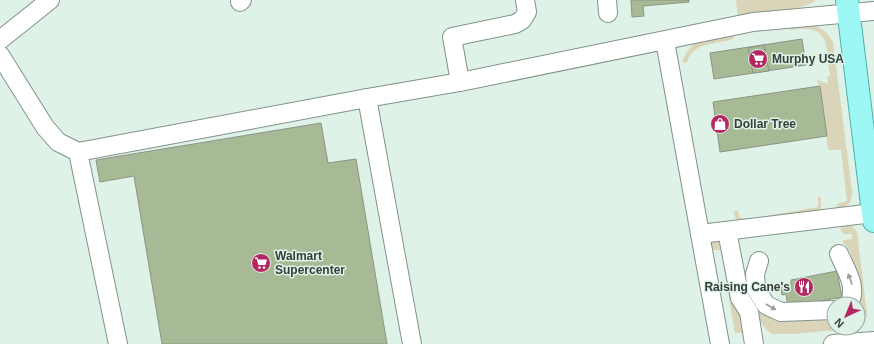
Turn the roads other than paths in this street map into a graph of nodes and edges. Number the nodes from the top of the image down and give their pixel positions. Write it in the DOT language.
graph roads {
  1 [pos="50,0"];
  2 [pos="525,0"];
  3 [pos="848,7"];
  4 [pos="874,12"];
  5 [pos="0,40"];
  6 [pos="665,41"];
  7 [pos="0,55"];
  8 [pos="460,82"];
  9 [pos="367,98"];
  10 [pos="78,152"];
  11 [pos="874,217"];
  12 [pos="728,231"];
  13 [pos="700,234"];
  14 [pos="839,254"];
  15 [pos="759,261"];
  16 [pos="853,296"];
  17 [pos="826,310"];
  18 [pos="874,341"];
  19 [pos="118,344"];
  20 [pos="412,344"];
  21 [pos="720,344"];
  22 [pos="754,344"];
  23 [pos="835,344"];
  1 -- 5 [label="street"];
  2 -- 8 [label="street"];
  3 -- 4 [label="street"];
  3 -- 6 [label="street"];
  3 -- 11 [label="main road"];
  6 -- 8 [label="street"];
  6 -- 13 [label="street"];
  7 -- 10 [label="street"];
  8 -- 9 [label="street"];
  9 -- 10 [label="street"];
  9 -- 20 [label="street"];
  10 -- 19 [label="street"];
  11 -- 12 [label="street"];
  12 -- 13 [label="street"];
  12 -- 22 [label="street"];
  13 -- 21 [label="street"];
  16 -- 14 [label="street, one-way"];
  15 -- 17 [label="street, one-way"];
  18 -- 23 [label="street"];
}
